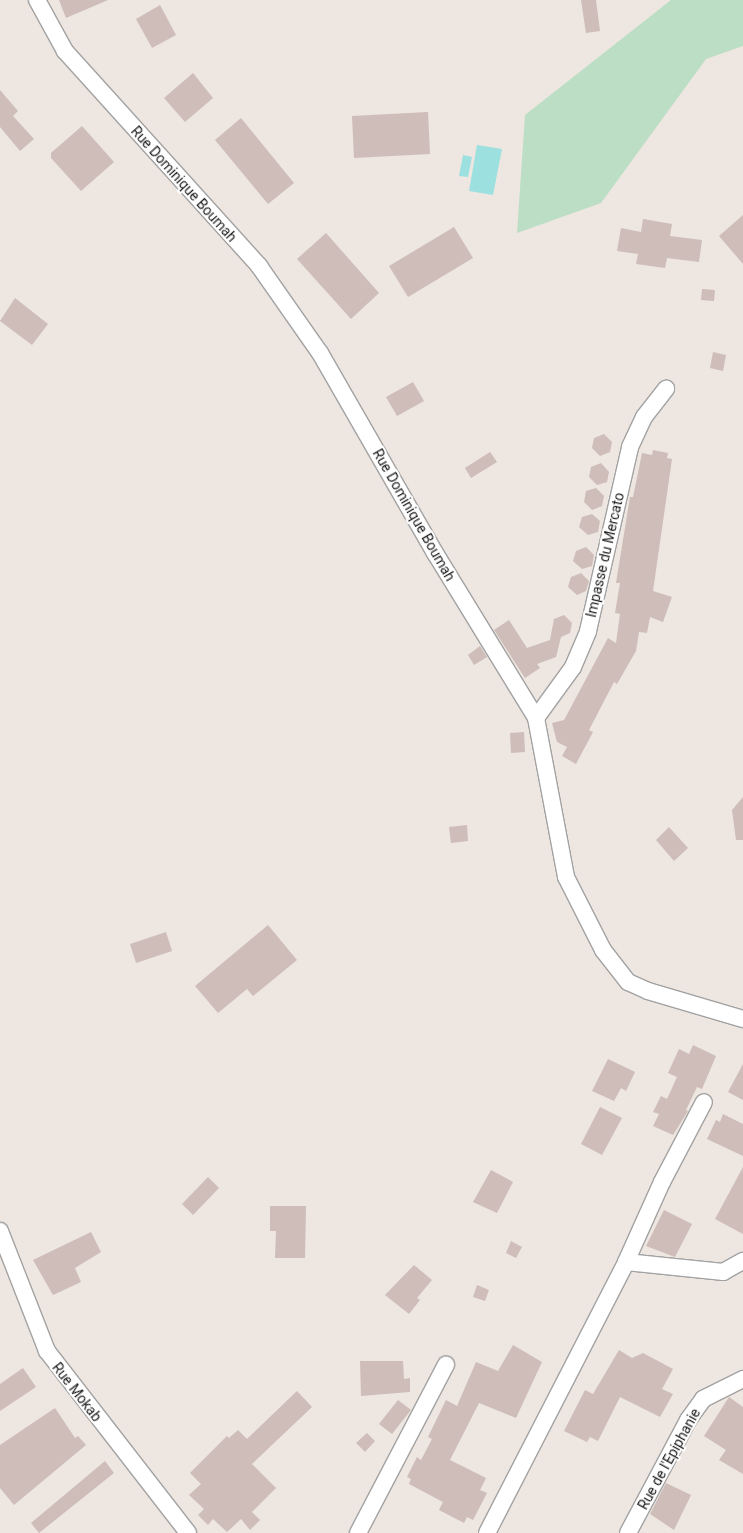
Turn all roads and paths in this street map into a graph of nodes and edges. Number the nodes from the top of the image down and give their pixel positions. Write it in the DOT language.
graph roads {
  1 [pos="37,0"];
  2 [pos="666,389"];
  3 [pos="536,718"];
  4 [pos="743,1019"];
  5 [pos="704,1102"];
  6 [pos="0,1231"];
  7 [pos="743,1261"];
  8 [pos="626,1262"];
  9 [pos="446,1365"];
  10 [pos="743,1378"];
  11 [pos="188,1533"];
  12 [pos="358,1533"];
  13 [pos="487,1533"];
  14 [pos="628,1533"];
  1 -- 3 [label="street, Rue Dominique Boumah"];
  2 -- 3 [label="street, Impasse du Mercato"];
  3 -- 4 [label="street, Rue Dominique Boumah"];
  5 -- 8 [label="street"];
  6 -- 11 [label="street, Rue Mokab"];
  7 -- 8 [label="street"];
  8 -- 13 [label="street"];
  9 -- 12 [label="street"];
  10 -- 14 [label="street, Rue de l'Epiphanie"];
}
